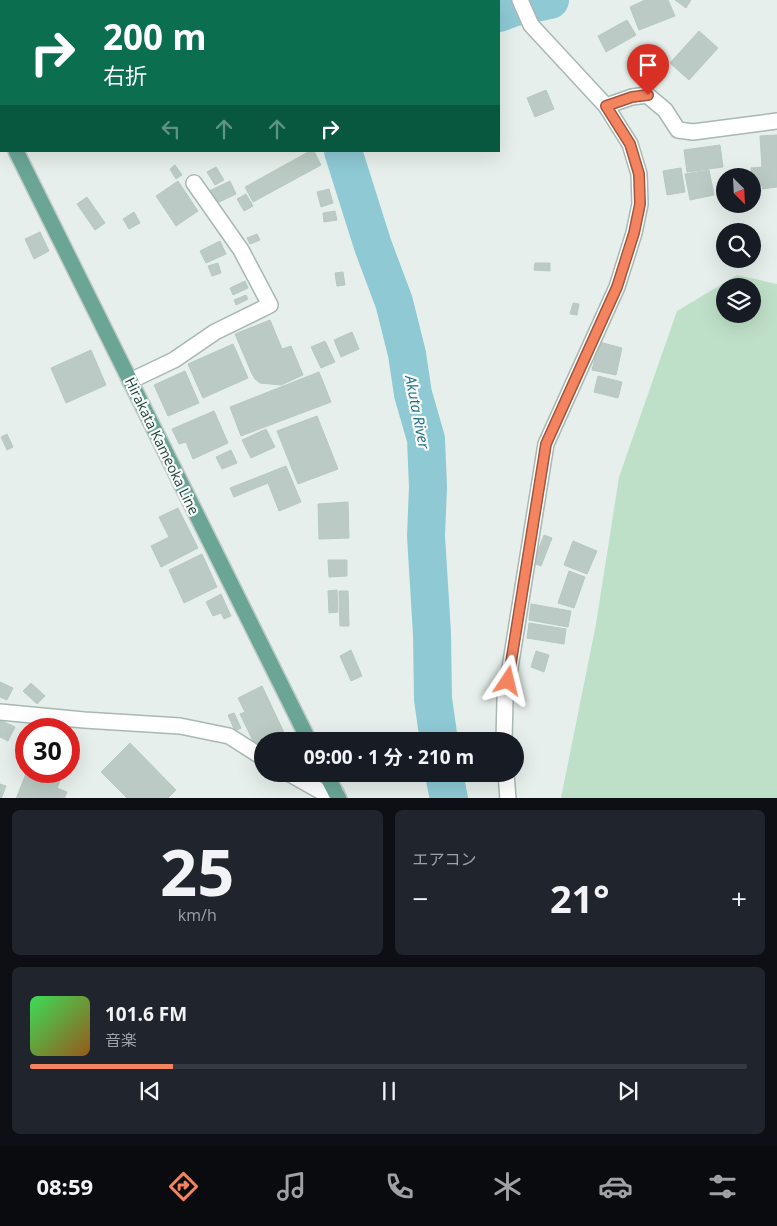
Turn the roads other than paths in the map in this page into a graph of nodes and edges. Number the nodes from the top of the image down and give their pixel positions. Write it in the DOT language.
graph roads {
  1 [pos="520,0"];
  2 [pos="606,106"];
  3 [pos="777,121"];
  4 [pos="16,152"];
  5 [pos="194,183"];
  6 [pos="130,381"];
  7 [pos="0,712"];
  8 [pos="305,732"];
  9 [pos="504,732"];
  10 [pos="254,752"];
  11 [pos="304,782"];
  12 [pos="330,782"];
  13 [pos="507,782"];
  14 [pos="337,796"];
  15 [pos="508,798"];
  1 -- 2 [label="street"];
  2 -- 3 [label="street"];
  2 -- 9 [label="street"];
  4 -- 6 [label="main road, Hirakata Kameoka Line"];
  5 -- 6 [label="street"];
  6 -- 8 [label="main road, Hirakata Kameoka Line"];
  7 -- 10 [label="street"];
  11 -- 14 [label="street"];
  12 -- 14 [label="main road"];
  13 -- 15 [label="street"];
}
